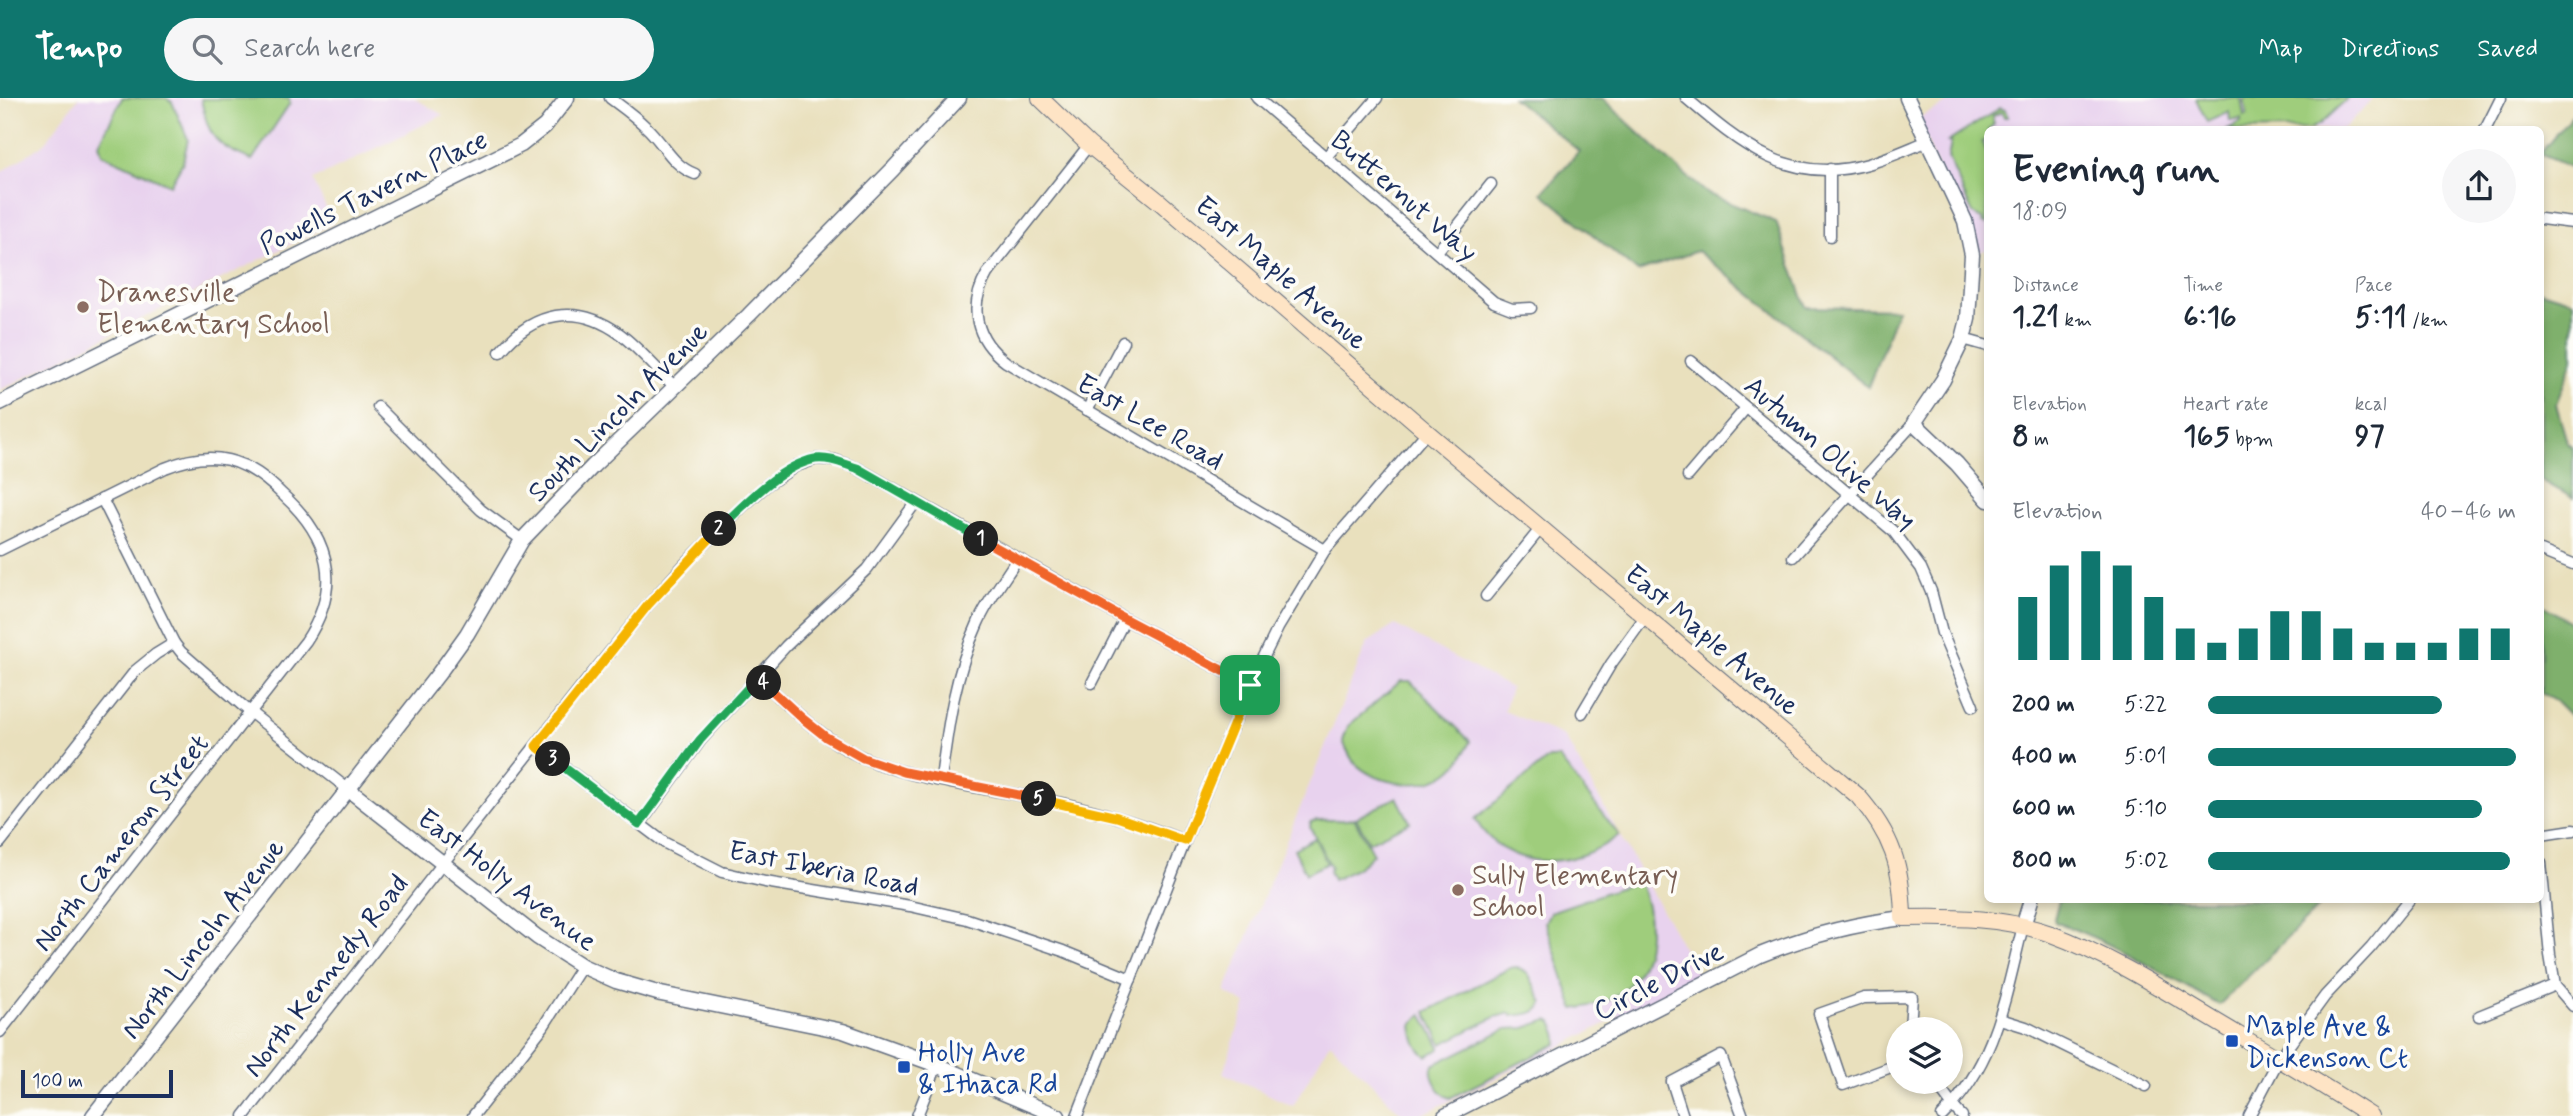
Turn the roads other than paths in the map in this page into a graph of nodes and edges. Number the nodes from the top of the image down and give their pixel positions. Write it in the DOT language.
graph roads {
  1 [pos="567,98"];
  2 [pos="610,98"];
  3 [pos="959,98"];
  4 [pos="1040,98"];
  5 [pos="1257,98"];
  6 [pos="1377,98"];
  7 [pos="1686,98"];
  8 [pos="1908,98"];
  9 [pos="2501,98"];
  10 [pos="2487,126"];
  11 [pos="1928,141"];
  12 [pos="1089,145"];
  13 [pos="1326,157"];
  14 [pos="1830,169"];
  15 [pos="695,174"];
  16 [pos="1491,184"];
  17 [pos="2544,219"];
  18 [pos="2573,223"];
  19 [pos="1830,236"];
  20 [pos="1437,252"];
  21 [pos="1531,308"];
  22 [pos="1963,339"];
  23 [pos="1123,342"];
  24 [pos="1984,345"];
  25 [pos="500,352"];
  26 [pos="1690,361"];
  27 [pos="675,387"];
  28 [pos="0,402"];
  29 [pos="378,407"];
  30 [pos="1746,408"];
  31 [pos="1087,410"];
  32 [pos="1913,423"];
  33 [pos="1427,432"];
  34 [pos="1688,476"];
  35 [pos="1850,493"];
  36 [pos="1984,495"];
  37 [pos="102,499"];
  38 [pos="916,502"];
  39 [pos="1541,528"];
  40 [pos="522,540"];
  41 [pos="0,550"];
  42 [pos="1325,550"];
  43 [pos="2544,552"];
  44 [pos="1793,558"];
  45 [pos="1017,559"];
  46 [pos="2573,564"];
  47 [pos="1486,596"];
  48 [pos="1645,617"];
  49 [pos="1125,619"];
  50 [pos="174,643"];
  51 [pos="758,677"];
  52 [pos="1092,683"];
  53 [pos="1250,685"];
  54 [pos="1973,706"];
  55 [pos="251,713"];
  56 [pos="1582,713"];
  57 [pos="536,746"];
  58 [pos="941,779"];
  59 [pos="349,790"];
  60 [pos="639,824"];
  61 [pos="2573,830"];
  62 [pos="2544,835"];
  63 [pos="1185,841"];
  64 [pos="0,844"];
  65 [pos="443,863"];
  66 [pos="2544,894"];
  67 [pos="2030,903"];
  68 [pos="2407,903"];
  69 [pos="1903,918"];
  70 [pos="2023,926"];
  71 [pos="582,966"];
  72 [pos="1131,979"];
  73 [pos="2555,985"];
  74 [pos="2573,1006"];
  75 [pos="2479,1016"];
  76 [pos="1911,1017"];
  77 [pos="2000,1019"];
  78 [pos="0,1032"];
  79 [pos="2280,1059"];
  80 [pos="937,1065"];
  81 [pos="1886,1070"];
  82 [pos="2146,1086"];
  83 [pos="1946,1094"];
  84 [pos="1952,1106"];
  85 [pos="93,1116"];
  86 [pos="244,1116"];
  87 [pos="474,1116"];
  88 [pos="917,1116"];
  89 [pos="1058,1116"];
  90 [pos="1077,1116"];
  91 [pos="1445,1116"];
  92 [pos="1683,1116"];
  93 [pos="1743,1116"];
  94 [pos="1942,1116"];
  95 [pos="1962,1116"];
  96 [pos="2249,1116"];
  97 [pos="2371,1116"];
  1 -- 28 [label="street, Powells Tavern Place"];
  2 -- 15 [label="street"];
  3 -- 27 [label="street, South Lincoln Avenue"];
  4 -- 12 [label="main road, East Maple Avenue"];
  5 -- 13 [label="street, Butternut Way"];
  6 -- 13 [label="street"];
  7 -- 14 [label="street"];
  8 -- 11 [label="street"];
  9 -- 10 [label="street"];
  11 -- 14 [label="street"];
  11 -- 22 [label="street"];
  12 -- 31 [label="street, East Lee Road"];
  12 -- 33 [label="main road, East Maple Avenue"];
  13 -- 20 [label="street, Butternut Way"];
  14 -- 19 [label="street"];
  16 -- 20 [label="street"];
  17 -- 18 [label="street"];
  20 -- 21 [label="street, Butternut Way"];
  22 -- 24 [label="street"];
  22 -- 32 [label="street"];
  23 -- 31 [label="street"];
  25 -- 27 [label="street"];
  26 -- 30 [label="street, Autumn Olive Way"];
  27 -- 40 [label="street, South Lincoln Avenue"];
  29 -- 40 [label="street"];
  30 -- 34 [label="street"];
  30 -- 35 [label="street, Autumn Olive Way"];
  31 -- 42 [label="street, East Lee Road"];
  32 -- 35 [label="street"];
  32 -- 36 [label="street"];
  33 -- 39 [label="main road, East Maple Avenue"];
  33 -- 42 [label="street"];
  35 -- 44 [label="street"];
  35 -- 54 [label="street, Autumn Olive Way"];
  37 -- 41 [label="street, North Cameron Street"];
  37 -- 50 [label="street, East Holly Avenue"];
  37 -- 55 [label="street, North Cameron Street"];
  38 -- 45 [label="street"];
  38 -- 51 [label="street"];
  38 -- 57 [label="street, North Kennedy Road"];
  39 -- 47 [label="street"];
  39 -- 48 [label="main road, East Maple Avenue"];
  40 -- 59 [label="street, South Lincoln Avenue"];
  42 -- 53 [label="street"];
  43 -- 46 [label="street"];
  45 -- 49 [label="street"];
  45 -- 58 [label="street"];
  48 -- 56 [label="street"];
  48 -- 69 [label="main road, East Maple Avenue"];
  49 -- 52 [label="street"];
  49 -- 53 [label="street"];
  50 -- 55 [label="street, East Holly Avenue"];
  50 -- 64 [label="street"];
  51 -- 58 [label="street"];
  51 -- 60 [label="street"];
  53 -- 63 [label="street"];
  55 -- 59 [label="street, East Holly Avenue"];
  55 -- 78 [label="street, North Cameron Street"];
  57 -- 60 [label="street, East Iberia Road"];
  57 -- 65 [label="street, North Kennedy Road"];
  58 -- 63 [label="street"];
  59 -- 65 [label="street, East Holly Avenue"];
  59 -- 85 [label="street, North Lincoln Avenue"];
  60 -- 72 [label="street, East Iberia Road"];
  61 -- 62 [label="street"];
  63 -- 72 [label="street"];
  65 -- 71 [label="street, East Holly Avenue"];
  65 -- 86 [label="street, North Kennedy Road"];
  66 -- 73 [label="street"];
  67 -- 70 [label="street"];
  68 -- 79 [label="street"];
  69 -- 70 [label="main road"];
  69 -- 91 [label="street, Circle Drive"];
  70 -- 77 [label="street"];
  70 -- 79 [label="main road"];
  71 -- 80 [label="street, East Holly Avenue"];
  71 -- 87 [label="street"];
  72 -- 90 [label="street"];
  73 -- 74 [label="street"];
  73 -- 75 [label="street"];
  76 -- 81 [label="street"];
  77 -- 82 [label="street"];
  77 -- 84 [label="street"];
  79 -- 96 [label="street"];
  79 -- 97 [label="main road"];
  80 -- 88 [label="street"];
  80 -- 89 [label="street, East Holly Avenue"];
  83 -- 84 [label="street"];
  84 -- 94 [label="street"];
  84 -- 95 [label="street"];
  92 -- 93 [label="street"];
}
